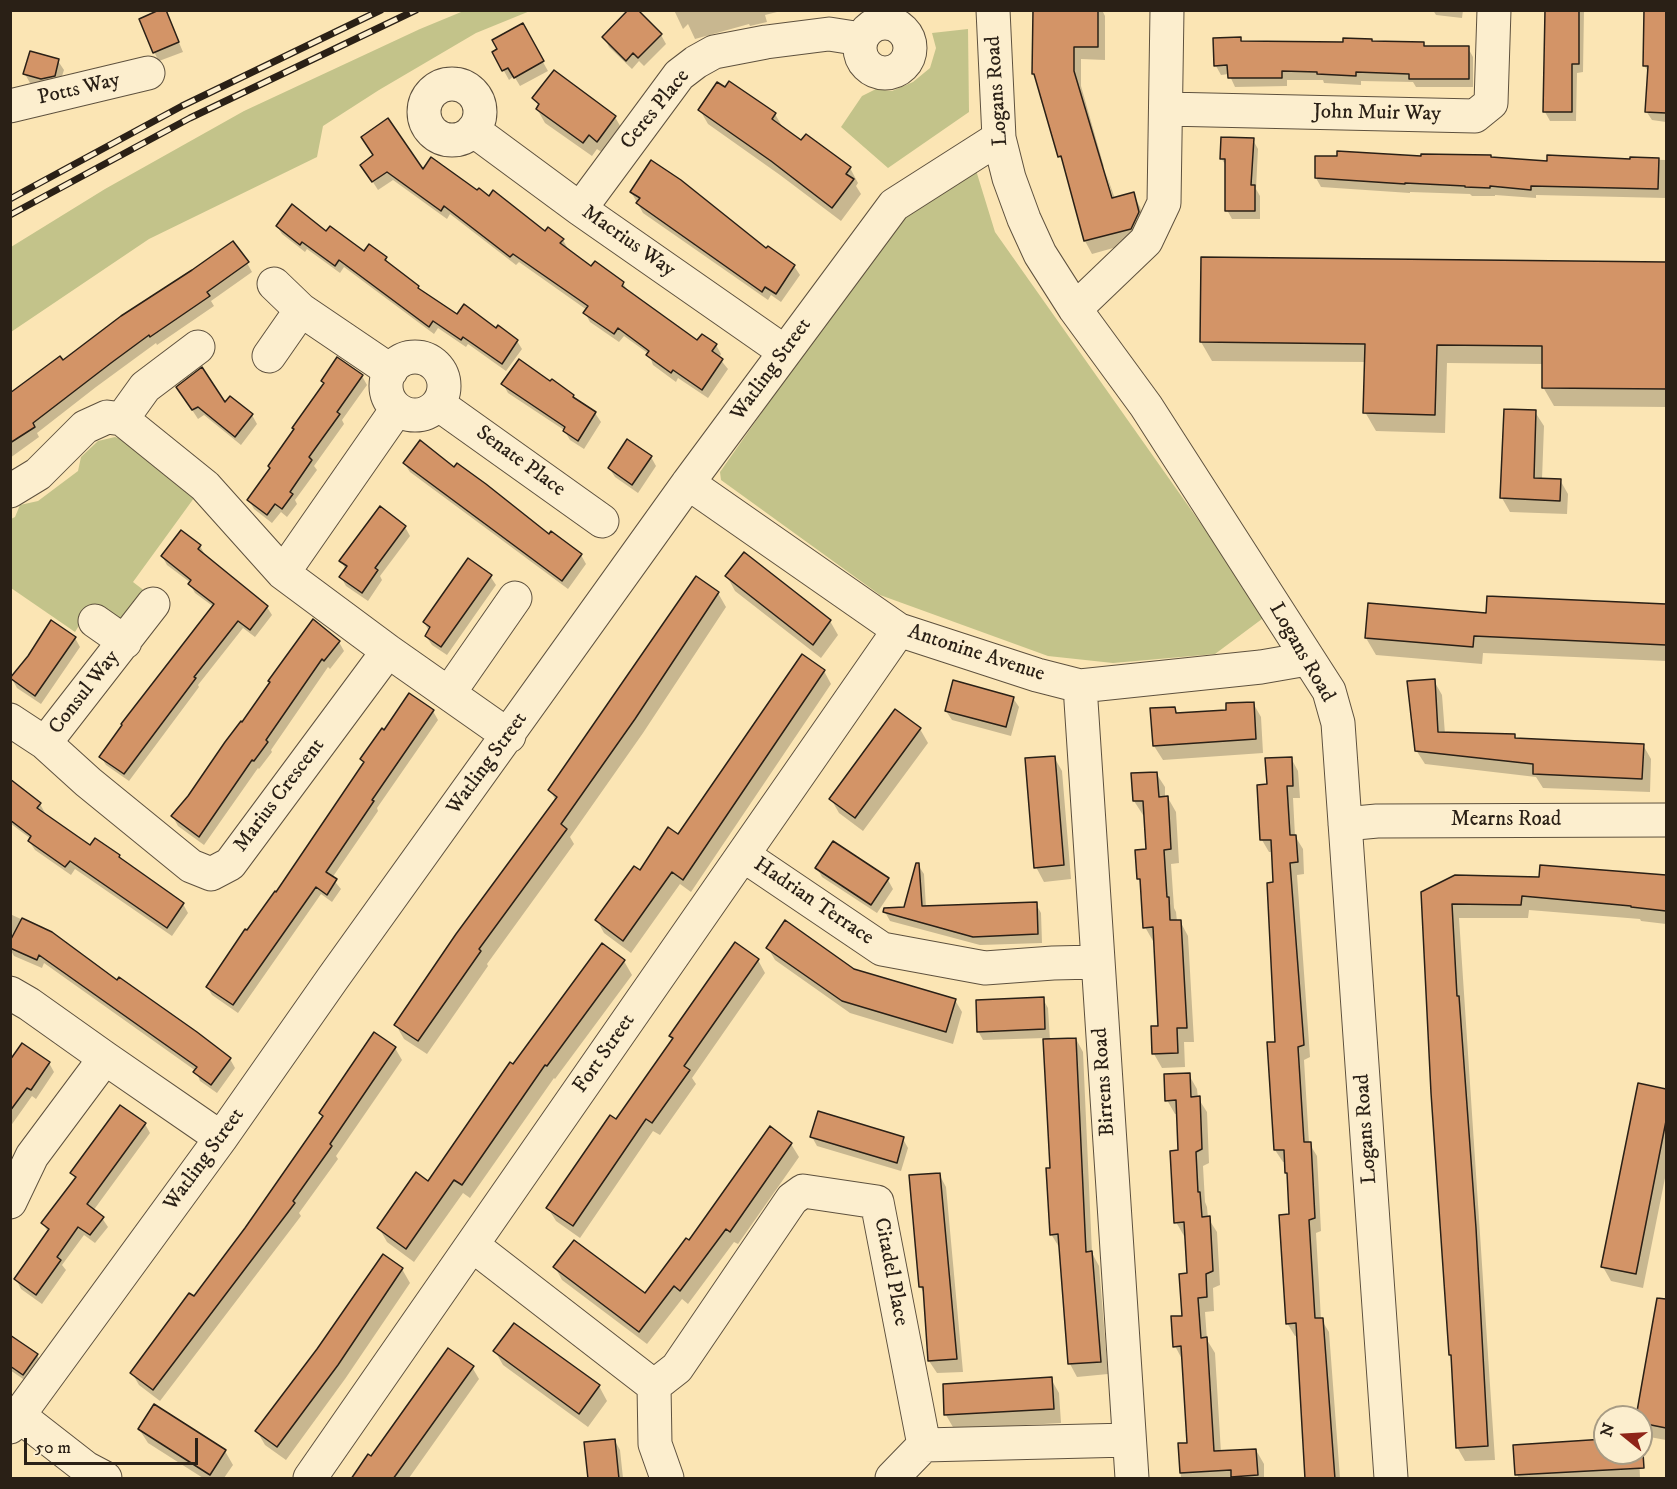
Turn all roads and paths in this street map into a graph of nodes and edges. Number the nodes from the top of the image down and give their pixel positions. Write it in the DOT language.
graph roads {
  1 [pos="993,10"];
  2 [pos="1167,10"];
  3 [pos="1494,10"];
  4 [pos="861,39"];
  5 [pos="148,73"];
  6 [pos="10,106"];
  7 [pos="1166,109"];
  8 [pos="473,130"];
  9 [pos="999,138"];
  10 [pos="580,208"];
  11 [pos="274,284"];
  12 [pos="1075,309"];
  13 [pos="301,310"];
  14 [pos="198,347"];
  15 [pos="784,352"];
  16 [pos="269,356"];
  17 [pos="391,371"];
  18 [pos="438,404"];
  19 [pos="397,409"];
  20 [pos="122,419"];
  21 [pos="688,483"];
  22 [pos="10,490"];
  23 [pos="602,521"];
  24 [pos="283,573"];
  25 [pos="515,598"];
  26 [pos="153,604"];
  27 [pos="95,621"];
  28 [pos="899,630"];
  29 [pos="125,642"];
  30 [pos="388,651"];
  31 [pos="1308,659"];
  32 [pos="1080,686"];
  33 [pos="449,693"];
  34 [pos="10,720"];
  35 [pos="508,736"];
  36 [pos="45,743"];
  37 [pos="1666,820"];
  38 [pos="1345,824"];
  39 [pos="744,855"];
  40 [pos="1097,962"];
  41 [pos="10,993"];
  42 [pos="105,1058"];
  43 [pos="221,1138"];
  44 [pos="10,1202"];
  45 [pos="472,1245"];
  46 [pos="654,1386"];
  47 [pos="14,1421"];
  48 [pos="1129,1440"];
  49 [pos="924,1445"];
  50 [pos="105,1479"];
  51 [pos="310,1479"];
  52 [pos="667,1479"];
  53 [pos="891,1479"];
  54 [pos="1132,1479"];
  55 [pos="1391,1479"];
  1 -- 9 [label="street, Logans Road"];
  2 -- 7 [label="street"];
  3 -- 7 [label="street, John Muir Way"];
  4 -- 10 [label="street, Ceres Place"];
  5 -- 6 [label="street, Potts Way"];
  7 -- 12 [label="street"];
  8 -- 10 [label="street, Macrius Way"];
  9 -- 12 [label="street, Logans Road"];
  9 -- 15 [label="street, Watling Street"];
  10 -- 15 [label="street, Macrius Way"];
  11 -- 13 [label="street"];
  12 -- 31 [label="street, Logans Road"];
  13 -- 16 [label="street"];
  13 -- 17 [label="street"];
  14 -- 20 [label="street"];
  15 -- 21 [label="street, Watling Street"];
  17 -- 18 [label="street"];
  17 -- 19 [label="street"];
  18 -- 19 [label="street"];
  18 -- 23 [label="street, Senate Place"];
  19 -- 24 [label="street"];
  20 -- 22 [label="street"];
  20 -- 24 [label="street"];
  21 -- 28 [label="street, Antonine Avenue"];
  21 -- 35 [label="street, Watling Street"];
  24 -- 30 [label="street"];
  25 -- 33 [label="street"];
  26 -- 29 [label="street, Consul Way"];
  27 -- 29 [label="street, Consul Way"];
  28 -- 32 [label="street, Antonine Avenue"];
  28 -- 39 [label="street, Fort Street"];
  29 -- 36 [label="street, Consul Way"];
  30 -- 33 [label="street"];
  30 -- 36 [label="street, Marius Crescent"];
  31 -- 32 [label="street, Antonine Avenue"];
  31 -- 38 [label="street, Logans Road"];
  32 -- 40 [label="street, Birrens Road"];
  33 -- 35 [label="street"];
  34 -- 36 [label="street, Marius Crescent"];
  35 -- 43 [label="street, Watling Street"];
  37 -- 38 [label="street, Mearns Road"];
  38 -- 55 [label="street, Logans Road"];
  39 -- 40 [label="street, Hadrian Terrace"];
  39 -- 45 [label="street, Fort Street"];
  40 -- 48 [label="street, Birrens Road"];
  41 -- 42 [label="street"];
  42 -- 43 [label="street"];
  42 -- 44 [label="street"];
  43 -- 47 [label="street, Watling Street"];
  45 -- 46 [label="street"];
  45 -- 51 [label="street, Fort Street"];
  46 -- 49 [label="street, Citadel Place"];
  46 -- 52 [label="street"];
  47 -- 50 [label="street"];
  48 -- 49 [label="street"];
  48 -- 54 [label="street, Birrens Road"];
  49 -- 53 [label="street"];
}
